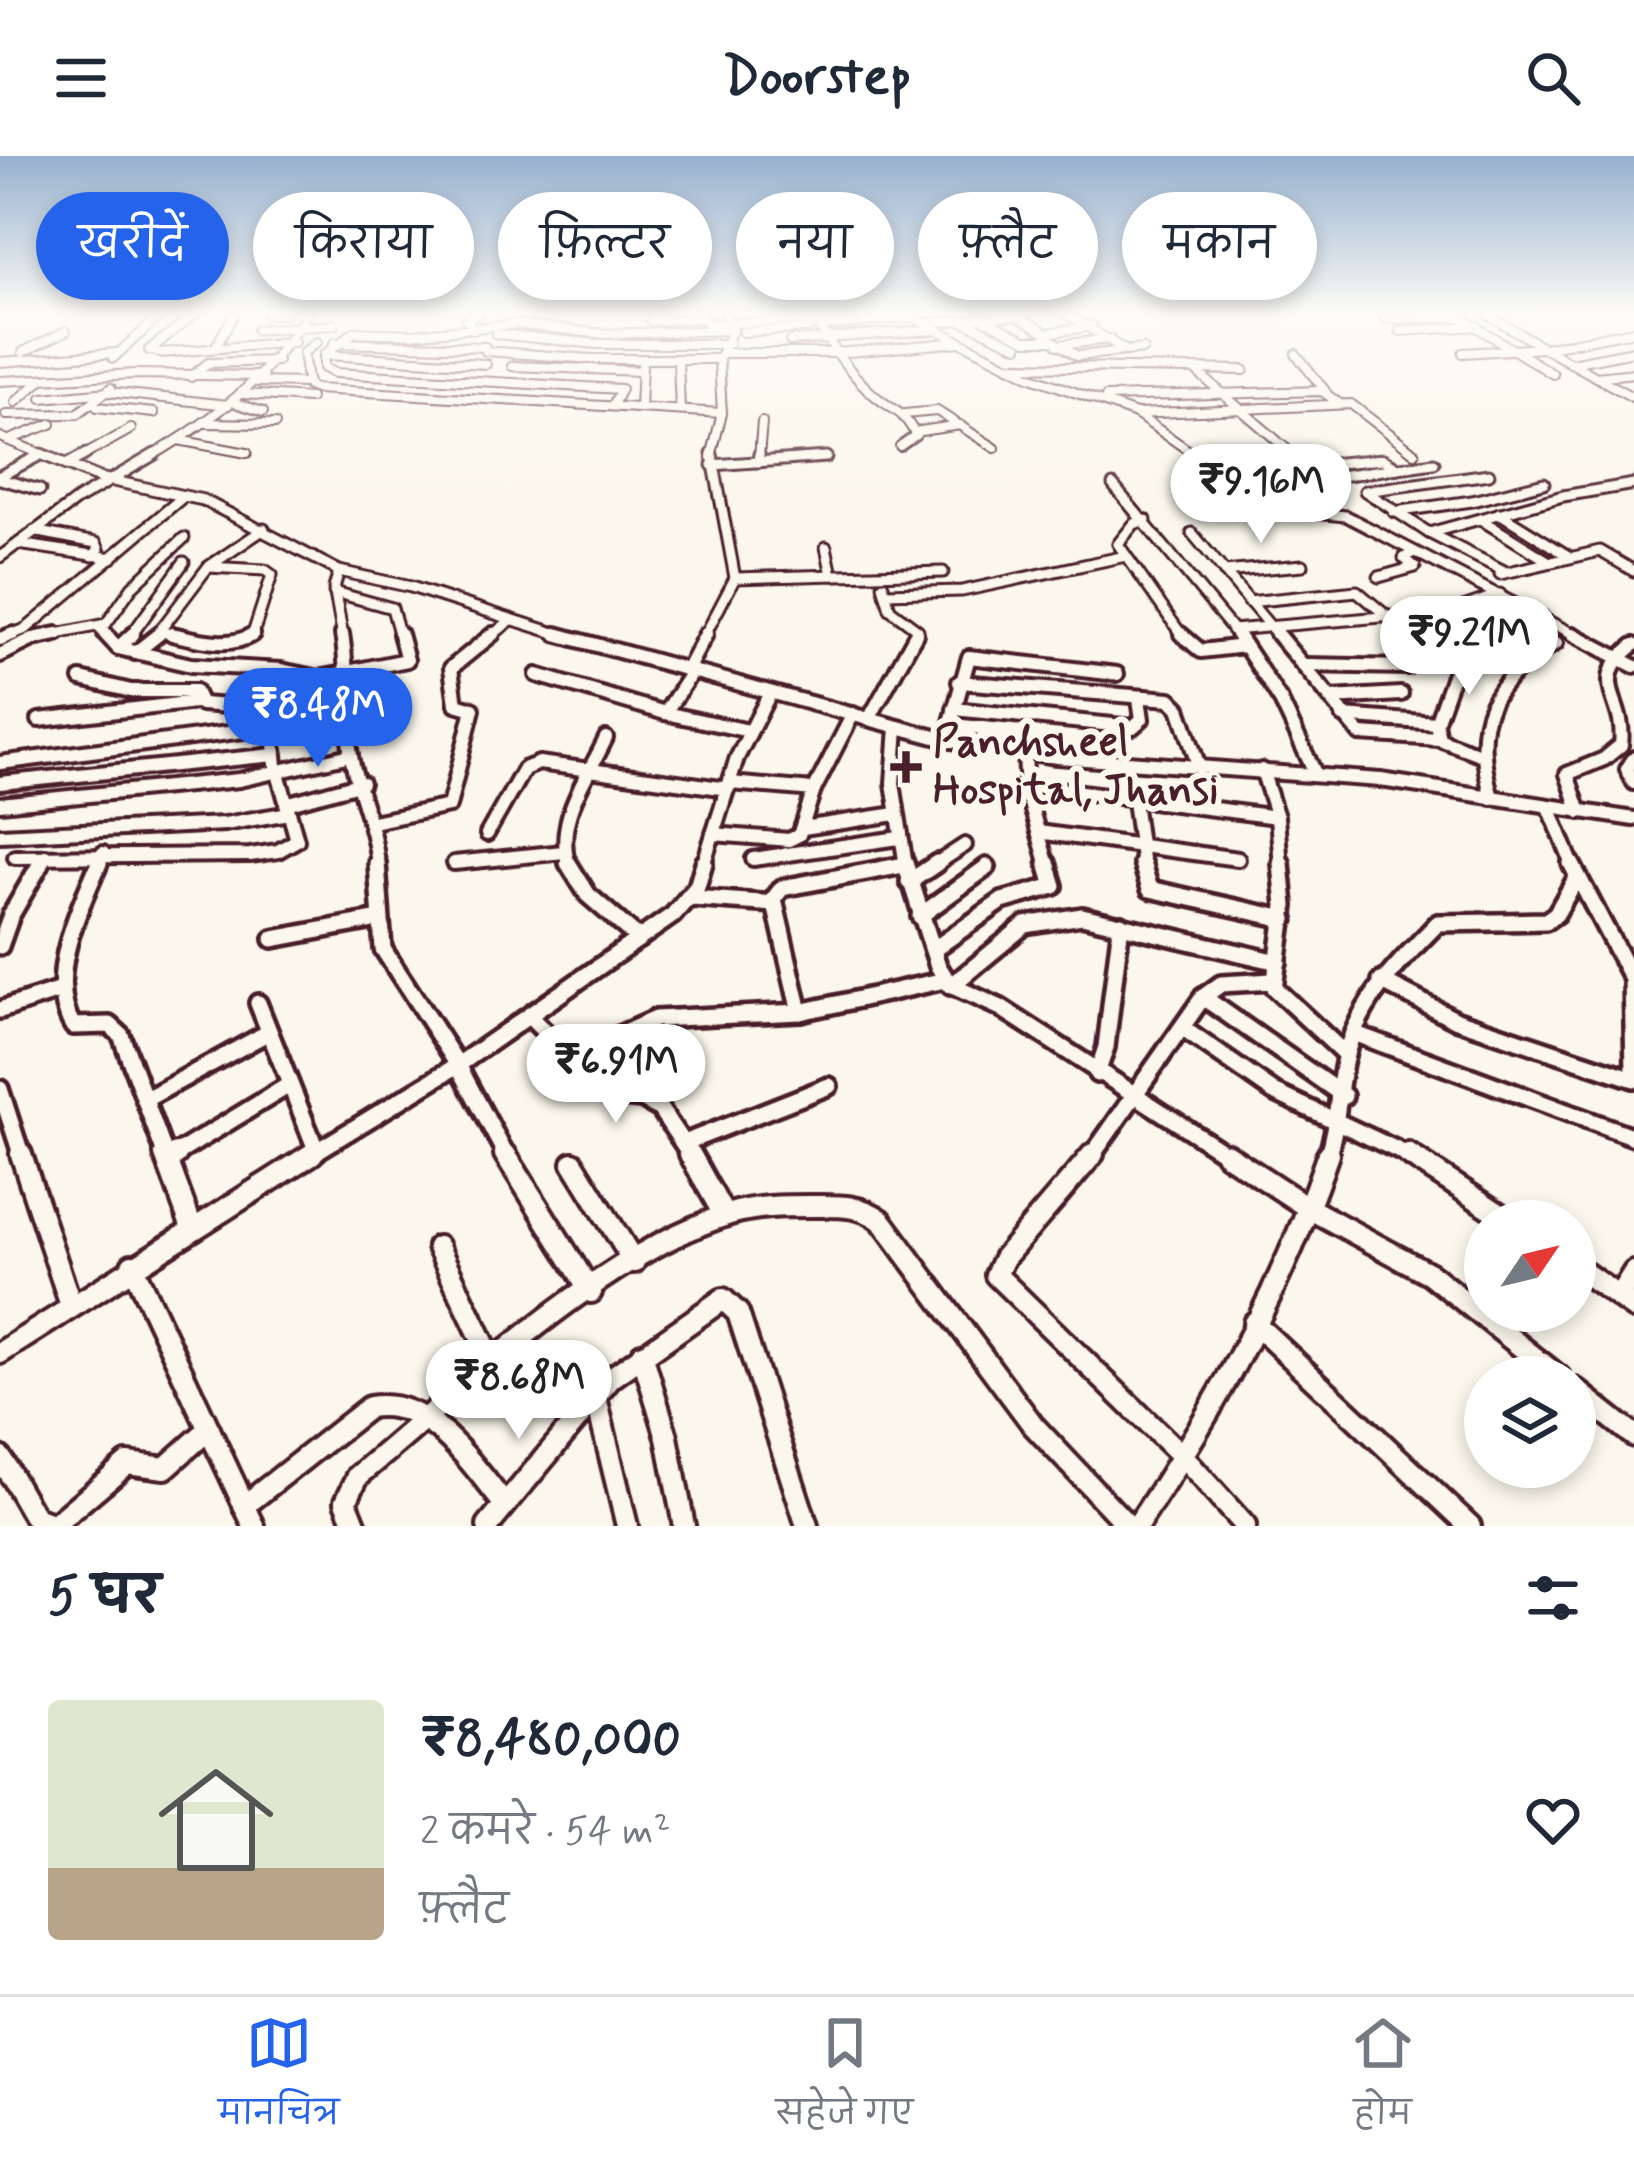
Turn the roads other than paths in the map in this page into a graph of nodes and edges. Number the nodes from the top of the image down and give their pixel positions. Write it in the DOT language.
graph roads {
  1 [pos="2,378"];
  2 [pos="57,378"];
  3 [pos="118,378"];
  4 [pos="190,378"];
  5 [pos="236,378"];
  6 [pos="307,378"];
  7 [pos="449,378"];
  8 [pos="579,378"];
  9 [pos="640,378"];
  10 [pos="679,378"];
  11 [pos="725,378"];
  12 [pos="859,378"];
  13 [pos="1041,378"];
  14 [pos="1203,378"];
  15 [pos="1316,378"];
  16 [pos="1598,378"];
  17 [pos="260,379"];
  18 [pos="484,379"];
  19 [pos="41,380"];
  20 [pos="308,383"];
  21 [pos="180,384"];
  22 [pos="573,386"];
  23 [pos="109,392"];
  24 [pos="1327,392"];
  25 [pos="409,393"];
  26 [pos="242,394"];
  27 [pos="1632,394"];
  28 [pos="1220,396"];
  29 [pos="1095,397"];
  30 [pos="42,398"];
  31 [pos="310,398"];
  32 [pos="16,402"];
  33 [pos="562,402"];
  34 [pos="230,404"];
  35 [pos="1340,404"];
  36 [pos="613,405"];
  37 [pos="98,407"];
  38 [pos="640,407"];
  39 [pos="680,410"];
  40 [pos="1238,411"];
  41 [pos="263,412"];
  42 [pos="154,413"];
  43 [pos="722,413"];
  44 [pos="904,414"];
  45 [pos="1136,414"];
  46 [pos="6,415"];
  47 [pos="762,422"];
  48 [pos="203,423"];
  49 [pos="51,424"];
  50 [pos="275,424"];
  51 [pos="960,425"];
  52 [pos="131,429"];
  53 [pos="914,432"];
  54 [pos="5,439"];
  55 [pos="178,440"];
  56 [pos="900,446"];
  57 [pos="995,448"];
  58 [pos="247,453"];
  59 [pos="1414,453"];
  60 [pos="40,455"];
  61 [pos="826,458"];
  62 [pos="758,462"];
  63 [pos="1434,463"];
  64 [pos="66,465"];
  65 [pos="712,465"];
  66 [pos="1398,468"];
  67 [pos="1489,474"];
  68 [pos="0,477"];
  69 [pos="112,482"];
  70 [pos="1544,483"];
  71 [pos="1634,484"];
  72 [pos="1112,485"];
  73 [pos="1245,489"];
  74 [pos="40,490"];
  75 [pos="184,496"];
  76 [pos="1394,512"];
  77 [pos="1499,513"];
  78 [pos="1480,519"];
  79 [pos="1146,520"];
  80 [pos="264,529"];
  81 [pos="34,531"];
  82 [pos="1192,532"];
  83 [pos="1429,533"];
  84 [pos="184,538"];
  85 [pos="17,544"];
  86 [pos="826,547"];
  87 [pos="1414,552"];
  88 [pos="93,556"];
  89 [pos="1126,556"];
  90 [pos="0,557"];
  91 [pos="1570,557"];
  92 [pos="112,558"];
  93 [pos="1548,561"];
  94 [pos="184,562"];
  95 [pos="1303,565"];
  96 [pos="208,567"];
  97 [pos="339,571"];
  98 [pos="1634,571"];
  99 [pos="943,572"];
  100 [pos="1224,572"];
  101 [pos="1506,572"];
  102 [pos="881,574"];
  103 [pos="832,575"];
  104 [pos="735,578"];
  105 [pos="1378,578"];
  106 [pos="1479,583"];
  107 [pos="334,592"];
  108 [pos="885,593"];
  109 [pos="1500,594"];
  110 [pos="1248,602"];
  111 [pos="1431,612"];
  112 [pos="1543,616"];
  113 [pos="1388,617"];
  114 [pos="511,620"];
  115 [pos="98,627"];
  116 [pos="1272,628"];
  117 [pos="1232,630"];
  118 [pos="162,632"];
  119 [pos="1487,638"];
  120 [pos="0,639"];
  121 [pos="1556,643"];
  122 [pos="1634,645"];
  123 [pos="1244,646"];
  124 [pos="118,647"];
  125 [pos="135,653"];
  126 [pos="0,655"];
  127 [pos="1617,657"];
  128 [pos="1305,665"];
  129 [pos="1634,666"];
  130 [pos="690,671"];
  131 [pos="349,674"];
  132 [pos="1117,674"];
  133 [pos="537,675"];
  134 [pos="81,679"];
  135 [pos="959,682"];
  136 [pos="770,693"];
  137 [pos="1401,694"];
  138 [pos="1331,698"];
  139 [pos="1139,699"];
  140 [pos="196,702"];
  141 [pos="349,702"];
  142 [pos="954,709"];
  143 [pos="665,713"];
  144 [pos="853,714"];
  145 [pos="1343,716"];
  146 [pos="869,719"];
  147 [pos="39,720"];
  148 [pos="1436,723"];
  149 [pos="274,724"];
  150 [pos="897,727"];
  151 [pos="748,731"];
  152 [pos="606,739"];
  153 [pos="1439,739"];
  154 [pos="946,740"];
  155 [pos="1025,753"];
  156 [pos="1479,754"];
  157 [pos="274,755"];
  158 [pos="352,755"];
  159 [pos="1634,758"];
  160 [pos="0,764"];
  161 [pos="1198,764"];
  162 [pos="593,769"];
  163 [pos="1262,770"];
  164 [pos="277,773"];
  165 [pos="1316,775"];
  166 [pos="1634,782"];
  167 [pos="0,783"];
  168 [pos="362,783"];
  169 [pos="1027,785"];
  170 [pos="729,786"];
  171 [pos="814,790"];
  172 [pos="1492,798"];
  173 [pos="1134,801"];
  174 [pos="0,804"];
  175 [pos="1549,807"];
  176 [pos="288,808"];
  177 [pos="1580,812"];
  178 [pos="896,814"];
  179 [pos="1277,817"];
  180 [pos="1634,819"];
  181 [pos="373,822"];
  182 [pos="802,827"];
  183 [pos="1038,832"];
  184 [pos="713,834"];
  185 [pos="0,835"];
  186 [pos="487,835"];
  187 [pos="899,838"];
  188 [pos="1141,844"];
  189 [pos="964,845"];
  190 [pos="564,852"];
  191 [pos="103,854"];
  192 [pos="45,856"];
  193 [pos="15,857"];
  194 [pos="752,859"];
  195 [pos="1238,859"];
  196 [pos="454,863"];
  197 [pos="987,868"];
  198 [pos="907,874"];
  199 [pos="1577,877"];
  200 [pos="692,898"];
  201 [pos="772,902"];
  202 [pos="920,916"];
  203 [pos="380,919"];
  204 [pos="1285,919"];
  205 [pos="1121,924"];
  206 [pos="273,939"];
  207 [pos="639,939"];
  208 [pos="0,946"];
  209 [pos="933,950"];
  210 [pos="1629,960"];
  211 [pos="1276,971"];
  212 [pos="1381,981"];
  213 [pos="948,983"];
  214 [pos="58,991"];
  215 [pos="1203,997"];
  216 [pos="258,1003"];
  217 [pos="0,1010"];
  218 [pos="800,1012"];
  219 [pos="530,1017"];
  220 [pos="1182,1028"];
  221 [pos="269,1032"];
  222 [pos="1354,1033"];
  223 [pos="1346,1055"];
  224 [pos="568,1058"];
  225 [pos="458,1065"];
  226 [pos="1097,1074"];
  227 [pos="1634,1075"];
  228 [pos="289,1085"];
  229 [pos="829,1086"];
  230 [pos="0,1088"];
  231 [pos="1343,1096"];
  232 [pos="1132,1097"];
  233 [pos="146,1100"];
  234 [pos="1340,1122"];
  235 [pos="1634,1137"];
  236 [pos="684,1143"];
  237 [pos="317,1151"];
  238 [pos="168,1160"];
  239 [pos="573,1162"];
  240 [pos="1478,1200"];
  241 [pos="1310,1209"];
  242 [pos="724,1215"];
  243 [pos="192,1228"];
  244 [pos="438,1247"];
  245 [pos="634,1262"];
  246 [pos="132,1265"];
  247 [pos="1634,1272"];
  248 [pos="1596,1280"];
  249 [pos="591,1292"];
  250 [pos="1626,1302"];
  251 [pos="71,1306"];
  252 [pos="1254,1323"];
  253 [pos="2,1344"];
  254 [pos="642,1354"];
  255 [pos="1533,1356"];
  256 [pos="494,1365"];
  257 [pos="596,1394"];
  258 [pos="1596,1406"];
  259 [pos="427,1418"];
  260 [pos="209,1429"];
  261 [pos="1634,1436"];
  262 [pos="0,1457"];
  263 [pos="1183,1457"];
  264 [pos="505,1505"];
  265 [pos="249,1516"];
  266 [pos="356,1526"];
  267 [pos="488,1526"];
  268 [pos="627,1526"];
  269 [pos="684,1526"];
  270 [pos="807,1526"];
  271 [pos="1128,1526"];
  272 [pos="1137,1526"];
  273 [pos="1245,1526"];
  274 [pos="1470,1526"];
  1 -- 19 [label="street"];
  2 -- 19 [label="street"];
  3 -- 23 [label="street"];
  4 -- 21 [label="street"];
  5 -- 17 [label="street"];
  6 -- 20 [label="street"];
  7 -- 18 [label="street"];
  7 -- 25 [label="street"];
  8 -- 22 [label="street"];
  9 -- 38 [label="street"];
  10 -- 39 [label="street"];
  11 -- 43 [label="street"];
  12 -- 44 [label="street"];
  13 -- 29 [label="street"];
  14 -- 28 [label="street"];
  15 -- 24 [label="street"];
  16 -- 27 [label="street"];
  17 -- 20 [label="street"];
  17 -- 26 [label="street"];
  18 -- 22 [label="street"];
  19 -- 32 [label="street"];
  20 -- 25 [label="street"];
  22 -- 33 [label="street"];
  22 -- 36 [label="street"];
  23 -- 30 [label="street"];
  23 -- 34 [label="street"];
  23 -- 37 [label="street"];
  24 -- 28 [label="street"];
  24 -- 35 [label="street"];
  25 -- 33 [label="street"];
  26 -- 31 [label="street"];
  26 -- 34 [label="street"];
  28 -- 29 [label="street"];
  28 -- 40 [label="street"];
  29 -- 45 [label="street"];
  33 -- 36 [label="street"];
  34 -- 41 [label="street"];
  34 -- 48 [label="street"];
  35 -- 40 [label="street"];
  35 -- 59 [label="street"];
  36 -- 38 [label="street"];
  37 -- 42 [label="street"];
  37 -- 46 [label="street"];
  38 -- 39 [label="street"];
  39 -- 43 [label="street"];
  40 -- 45 [label="street"];
  40 -- 66 [label="street"];
  43 -- 65 [label="street"];
  44 -- 51 [label="street"];
  44 -- 53 [label="street"];
  45 -- 73 [label="street"];
  47 -- 62 [label="street"];
  48 -- 50 [label="street"];
  48 -- 55 [label="street"];
  49 -- 54 [label="street"];
  51 -- 53 [label="street"];
  51 -- 57 [label="street"];
  52 -- 64 [label="street"];
  53 -- 56 [label="street"];
  54 -- 60 [label="street"];
  55 -- 58 [label="street"];
  55 -- 69 [label="street"];
  60 -- 64 [label="street"];
  60 -- 68 [label="street"];
  61 -- 62 [label="street"];
  62 -- 65 [label="street"];
  63 -- 66 [label="street"];
  64 -- 69 [label="street"];
  65 -- 104 [label="street"];
  66 -- 73 [label="street"];
  67 -- 76 [label="street"];
  68 -- 74 [label="street"];
  69 -- 75 [label="street"];
  69 -- 81 [label="street"];
  70 -- 76 [label="street"];
  71 -- 77 [label="street"];
  72 -- 79 [label="street"];
  73 -- 87 [label="street"];
  75 -- 80 [label="street"];
  75 -- 92 [label="street"];
  76 -- 83 [label="street"];
  77 -- 78 [label="street"];
  77 -- 91 [label="street"];
  78 -- 83 [label="street"];
  78 -- 93 [label="street"];
  79 -- 89 [label="street"];
  79 -- 117 [label="street"];
  80 -- 96 [label="street"];
  80 -- 97 [label="street"];
  81 -- 85 [label="street"];
  81 -- 88 [label="street"];
  82 -- 100 [label="street"];
  83 -- 101 [label="street"];
  84 -- 115 [label="street"];
  85 -- 88 [label="street"];
  85 -- 90 [label="street"];
  86 -- 103 [label="street"];
  87 -- 105 [label="street"];
  87 -- 106 [label="street"];
  88 -- 92 [label="street"];
  89 -- 108 [label="street"];
  89 -- 123 [label="street"];
  91 -- 93 [label="street"];
  91 -- 98 [label="street"];
  92 -- 120 [label="street"];
  93 -- 101 [label="street"];
  94 -- 124 [label="street"];
  95 -- 100 [label="street"];
  96 -- 118 [label="street"];
  96 -- 118 [label="street"];
  97 -- 107 [label="street"];
  97 -- 114 [label="street"];
  99 -- 102 [label="street"];
  100 -- 110 [label="street"];
  101 -- 106 [label="street"];
  102 -- 103 [label="street"];
  102 -- 108 [label="street"];
  103 -- 104 [label="street"];
  104 -- 130 [label="street"];
  106 -- 109 [label="street"];
  107 -- 131 [label="street"];
  107 -- 131 [label="street"];
  108 -- 146 [label="street"];
  109 -- 111 [label="street"];
  109 -- 112 [label="street"];
  110 -- 113 [label="street"];
  110 -- 116 [label="street"];
  111 -- 113 [label="street"];
  111 -- 148 [label="street"];
  112 -- 119 [label="street"];
  112 -- 127 [label="street"];
  113 -- 116 [label="street"];
  113 -- 128 [label="street"];
  114 -- 130 [label="street"];
  114 -- 181 [label="street"];
  115 -- 124 [label="street"];
  115 -- 126 [label="street"];
  116 -- 117 [label="street"];
  116 -- 128 [label="street"];
  117 -- 123 [label="street"];
  118 -- 125 [label="street"];
  121 -- 156 [label="street"];
  122 -- 127 [label="street"];
  123 -- 165 [label="street"];
  124 -- 125 [label="street"];
  125 -- 131 [label="street"];
  127 -- 129 [label="street"];
  127 -- 177 [label="street"];
  128 -- 138 [label="street"];
  130 -- 136 [label="street"];
  130 -- 143 [label="street"];
  131 -- 141 [label="street"];
  132 -- 135 [label="street"];
  133 -- 143 [label="street"];
  134 -- 140 [label="street"];
  135 -- 139 [label="street"];
  135 -- 142 [label="street"];
  136 -- 144 [label="street"];
  136 -- 151 [label="street"];
  137 -- 138 [label="street"];
  138 -- 145 [label="street"];
  139 -- 142 [label="street"];
  139 -- 161 [label="street"];
  140 -- 147 [label="street"];
  140 -- 149 [label="street"];
  141 -- 149 [label="street"];
  141 -- 158 [label="street"];
  142 -- 154 [label="street"];
  143 -- 151 [label="street"];
  144 -- 146 [label="street"];
  144 -- 171 [label="street"];
  145 -- 148 [label="street"];
  145 -- 153 [label="street"];
  146 -- 150 [label="street"];
  148 -- 153 [label="street"];
  149 -- 157 [label="street"];
  149 -- 160 [label="street"];
  150 -- 154 [label="street"];
  150 -- 178 [label="street"];
  151 -- 170 [label="street"];
  152 -- 162 [label="street"];
  153 -- 156 [label="street"];
  154 -- 155 [label="street"];
  155 -- 161 [label="street"];
  155 -- 169 [label="street"];
  156 -- 172 [label="street"];
  157 -- 164 [label="street"];
  157 -- 167 [label="street"];
  158 -- 164 [label="street"];
  158 -- 168 [label="street"];
  159 -- 166 [label="street"];
  161 -- 163 [label="street"];
  162 -- 170 [label="street"];
  162 -- 186 [label="street"];
  162 -- 190 [label="street"];
  163 -- 165 [label="street"];
  163 -- 179 [label="street"];
  164 -- 174 [label="street"];
  164 -- 176 [label="street"];
  165 -- 172 [label="street"];
  168 -- 176 [label="street"];
  168 -- 181 [label="street"];
  169 -- 173 [label="street"];
  169 -- 183 [label="street"];
  170 -- 171 [label="street"];
  170 -- 184 [label="street"];
  171 -- 182 [label="street"];
  172 -- 175 [label="street"];
  173 -- 179 [label="street"];
  173 -- 188 [label="street"];
  175 -- 177 [label="street"];
  175 -- 199 [label="street"];
  176 -- 185 [label="street"];
  176 -- 191 [label="street"];
  177 -- 180 [label="street"];
  178 -- 182 [label="street"];
  178 -- 187 [label="street"];
  179 -- 204 [label="street"];
  181 -- 203 [label="street"];
  182 -- 184 [label="street"];
  183 -- 188 [label="street"];
  183 -- 209 [label="street"];
  184 -- 200 [label="street"];
  187 -- 194 [label="street"];
  187 -- 198 [label="street"];
  188 -- 195 [label="street"];
  188 -- 204 [label="street"];
  189 -- 198 [label="street"];
  190 -- 196 [label="street"];
  190 -- 207 [label="street"];
  191 -- 192 [label="street"];
  191 -- 214 [label="street"];
  192 -- 193 [label="street"];
  192 -- 208 [label="street"];
  197 -- 202 [label="street"];
  198 -- 201 [label="street"];
  198 -- 202 [label="street"];
  199 -- 210 [label="street"];
  199 -- 212 [label="street"];
  200 -- 201 [label="street"];
  200 -- 207 [label="street"];
  201 -- 218 [label="street"];
  202 -- 209 [label="street"];
  203 -- 206 [label="street"];
  203 -- 225 [label="street"];
  204 -- 211 [label="street"];
  205 -- 211 [label="street"];
  205 -- 213 [label="street"];
  205 -- 226 [label="street"];
  207 -- 219 [label="street"];
  209 -- 213 [label="street"];
  210 -- 227 [label="street"];
  211 -- 215 [label="street"];
  211 -- 223 [label="street"];
  212 -- 222 [label="street"];
  212 -- 227 [label="street"];
  213 -- 218 [label="street"];
  213 -- 226 [label="street"];
  214 -- 217 [label="street"];
  214 -- 233 [label="street"];
  215 -- 220 [label="street"];
  215 -- 231 [label="street"];
  216 -- 221 [label="street"];
  218 -- 224 [label="street"];
  219 -- 224 [label="street"];
  219 -- 225 [label="street"];
  220 -- 232 [label="street"];
  220 -- 234 [label="street"];
  221 -- 228 [label="street"];
  221 -- 233 [label="street"];
  222 -- 223 [label="street"];
  222 -- 235 [label="street"];
  223 -- 231 [label="street"];
  224 -- 236 [label="street"];
  225 -- 237 [label="street"];
  225 -- 249 [label="street"];
  226 -- 232 [label="street"];
  228 -- 237 [label="street"];
  228 -- 238 [label="street"];
  229 -- 236 [label="street"];
  230 -- 251 [label="street"];
  231 -- 234 [label="street"];
  232 -- 241 [label="street"];
  232 -- 263 [label="street"];
  233 -- 238 [label="street"];
  234 -- 240 [label="street"];
  234 -- 241 [label="street"];
  236 -- 242 [label="street"];
  237 -- 243 [label="street"];
  238 -- 243 [label="street"];
  239 -- 245 [label="street"];
  241 -- 252 [label="street"];
  241 -- 255 [label="street"];
  242 -- 245 [label="street"];
  242 -- 271 [label="street"];
  243 -- 246 [label="street"];
  244 -- 256 [label="street"];
  245 -- 249 [label="street"];
  246 -- 251 [label="street"];
  246 -- 260 [label="street"];
  247 -- 250 [label="street"];
  248 -- 250 [label="street"];
  249 -- 256 [label="street"];
  251 -- 253 [label="street"];
  252 -- 263 [label="street"];
  252 -- 274 [label="street"];
  254 -- 257 [label="street"];
  254 -- 269 [label="street"];
  254 -- 270 [label="street"];
  256 -- 259 [label="street"];
  257 -- 264 [label="street"];
  257 -- 268 [label="street"];
  258 -- 261 [label="street"];
  259 -- 264 [label="street"];
  259 -- 265 [label="street"];
  259 -- 266 [label="street"];
  260 -- 262 [label="street"];
  260 -- 265 [label="street"];
  263 -- 272 [label="street"];
  263 -- 273 [label="street"];
  264 -- 267 [label="street"];
}
